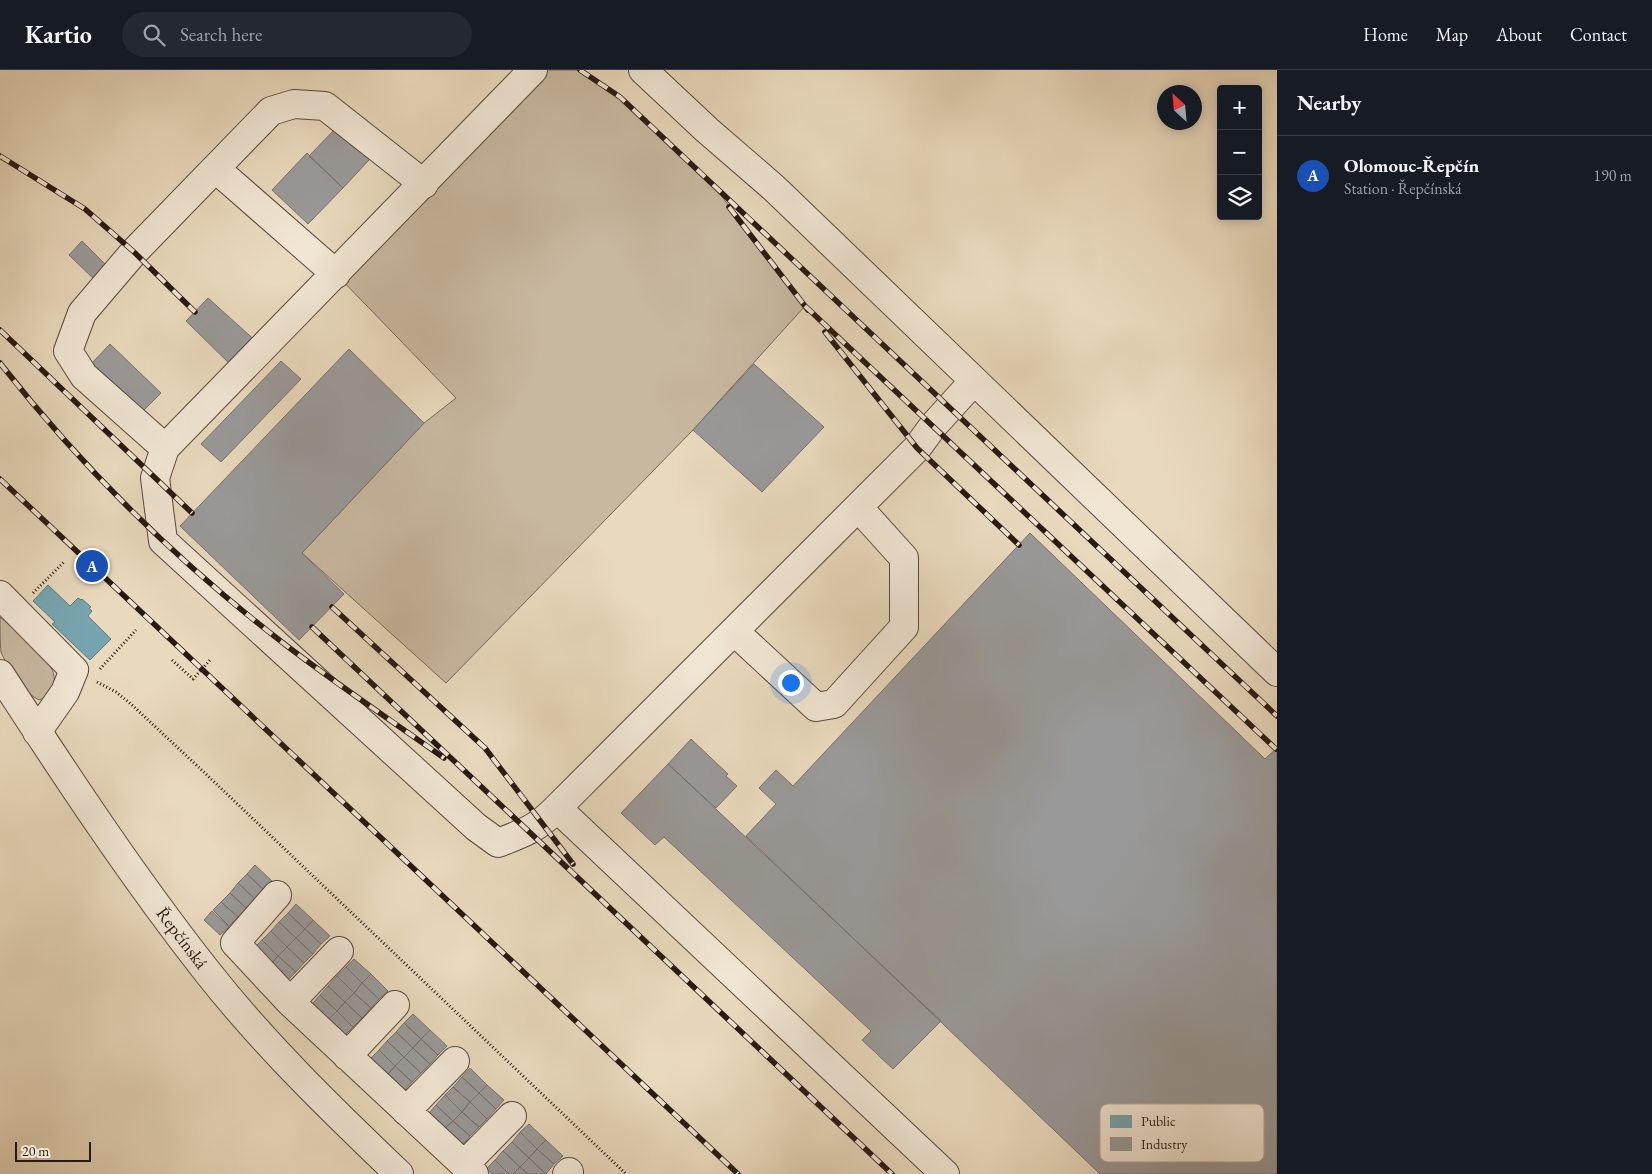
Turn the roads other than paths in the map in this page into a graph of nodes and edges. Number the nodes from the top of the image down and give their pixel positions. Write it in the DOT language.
graph roads {
  1 [pos="533,70"];
  2 [pos="643,70"];
  3 [pos="216,168"];
  4 [pos="424,184"];
  5 [pos="336,274"];
  6 [pos="973,382"];
  7 [pos="165,448"];
  8 [pos="858,507"];
  9 [pos="8,603"];
  10 [pos="734,631"];
  11 [pos="1277,672"];
  12 [pos="0,674"];
  13 [pos="37,732"];
  14 [pos="557,808"];
  15 [pos="277,895"];
  16 [pos="338,951"];
  17 [pos="290,1002"];
  18 [pos="395,1004"];
  19 [pos="347,1056"];
  20 [pos="455,1061"];
  21 [pos="406,1110"];
  22 [pos="512,1116"];
  23 [pos="469,1170"];
  24 [pos="399,1174"];
  25 [pos="945,1174"];
  1 -- 4 [label="street"];
  2 -- 6 [label="street"];
  3 -- 4 [label="street"];
  3 -- 5 [label="street"];
  3 -- 7 [label="street"];
  4 -- 5 [label="street"];
  5 -- 7 [label="street"];
  6 -- 8 [label="street"];
  6 -- 11 [label="street"];
  7 -- 14 [label="street"];
  8 -- 10 [label="street"];
  8 -- 10 [label="street"];
  9 -- 13 [label="street"];
  10 -- 14 [label="street"];
  12 -- 13 [label="street, Řepčínská"];
  13 -- 24 [label="street, Řepčínská"];
  14 -- 25 [label="street"];
  15 -- 17 [label="street"];
  16 -- 17 [label="street"];
  17 -- 19 [label="street"];
  18 -- 19 [label="street"];
  19 -- 21 [label="street"];
  20 -- 21 [label="street"];
  21 -- 23 [label="street"];
  22 -- 23 [label="street"];
}
